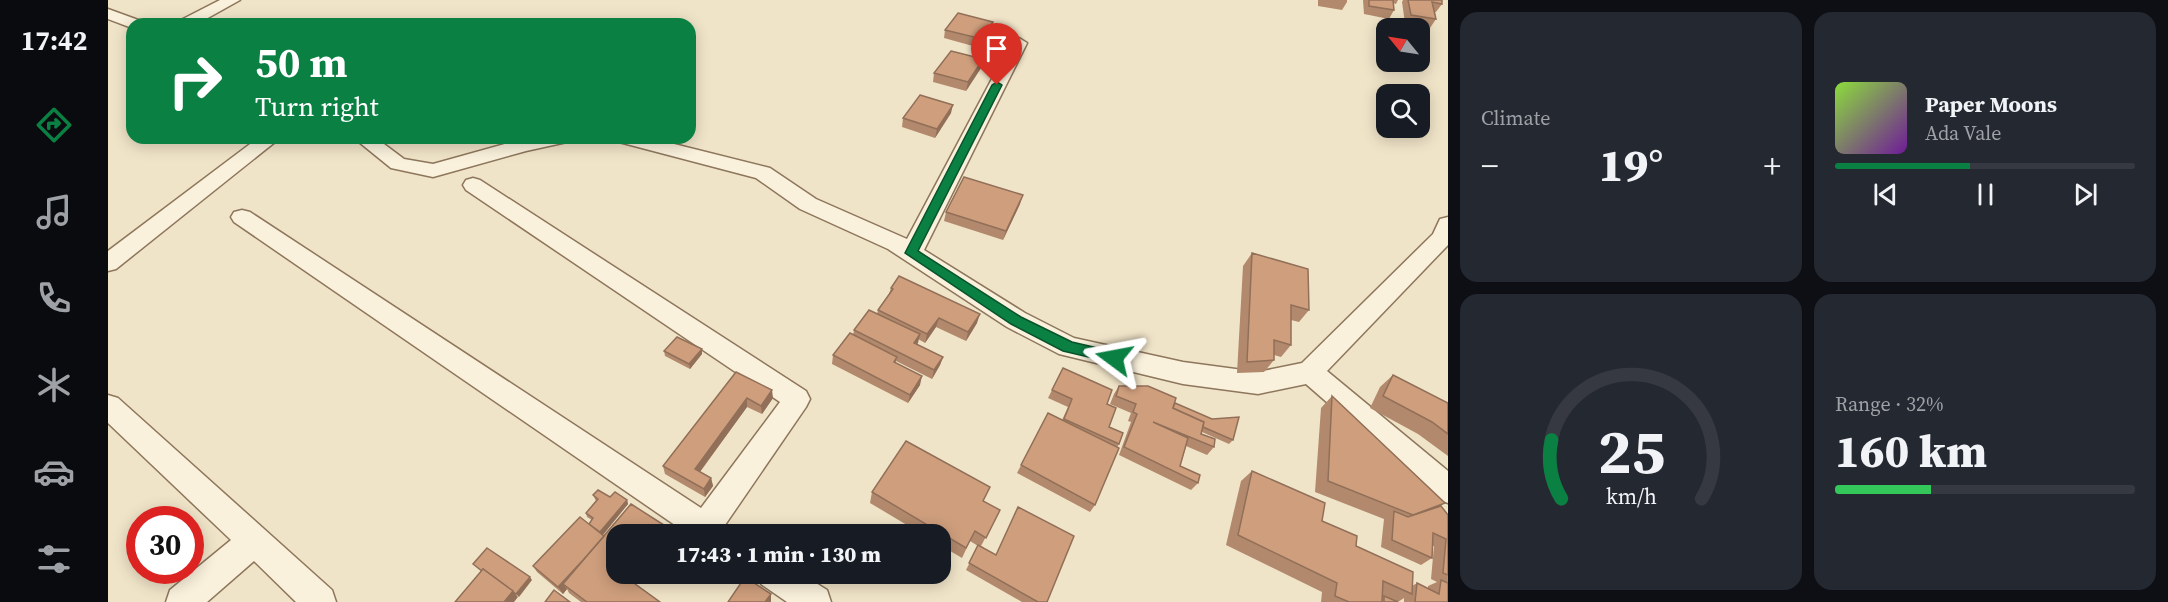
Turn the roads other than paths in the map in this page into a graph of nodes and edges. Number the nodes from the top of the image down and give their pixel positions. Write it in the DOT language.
graph roads {
  1 [pos="232,0"];
  2 [pos="108,14"];
  3 [pos="197,18"];
  4 [pos="126,21"];
  5 [pos="1019,43"];
  6 [pos="262,144"];
  7 [pos="372,144"];
  8 [pos="528,144"];
  9 [pos="649,144"];
  10 [pos="473,185"];
  11 [pos="242,217"];
  12 [pos="1448,224"];
  13 [pos="911,253"];
  14 [pos="108,263"];
  15 [pos="1310,372"];
  16 [pos="113,420"];
  17 [pos="1448,489"];
  18 [pos="700,524"];
  19 [pos="715,524"];
  20 [pos="254,541"];
  21 [pos="788,584"];
  22 [pos="182,602"];
  23 [pos="320,602"];
  24 [pos="815,602"];
  1 -- 3 [label="street"];
  2 -- 4 [label="street"];
  5 -- 13 [label="street"];
  6 -- 14 [label="street"];
  7 -- 8 [label="street"];
  9 -- 13 [label="street"];
  10 -- 19 [label="street"];
  11 -- 18 [label="street"];
  12 -- 15 [label="street"];
  13 -- 15 [label="street"];
  15 -- 17 [label="street"];
  16 -- 20 [label="street"];
  20 -- 22 [label="street"];
  20 -- 23 [label="street"];
  21 -- 24 [label="street"];
}
